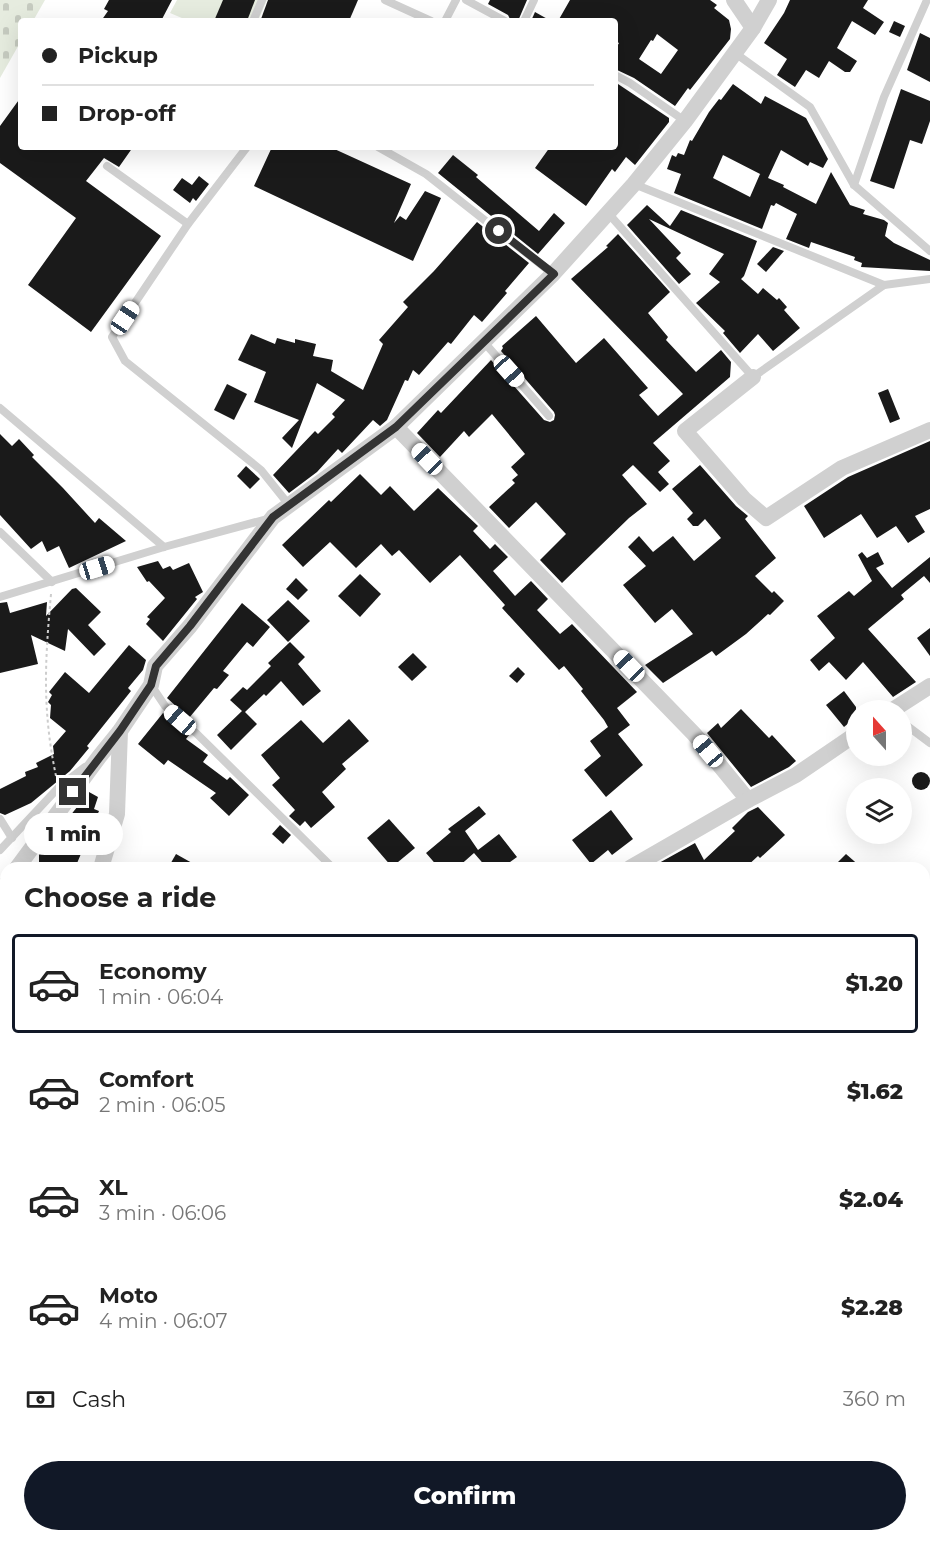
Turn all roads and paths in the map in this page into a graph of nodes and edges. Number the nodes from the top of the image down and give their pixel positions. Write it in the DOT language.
graph roads {
  1 [pos="262,0"];
  2 [pos="385,0"];
  3 [pos="456,0"];
  4 [pos="466,0"];
  5 [pos="534,0"];
  6 [pos="734,0"];
  7 [pos="768,0"];
  8 [pos="927,0"];
  9 [pos="254,18"];
  10 [pos="424,18"];
  11 [pos="447,18"];
  12 [pos="500,18"];
  13 [pos="525,18"];
  14 [pos="753,28"];
  15 [pos="735,53"];
  16 [pos="618,77"];
  17 [pos="685,121"];
  18 [pos="245,150"];
  19 [pos="383,150"];
  20 [pos="107,166"];
  21 [pos="634,184"];
  22 [pos="854,185"];
  23 [pos="608,213"];
  24 [pos="188,224"];
  25 [pos="930,251"];
  26 [pos="554,274"];
  27 [pos="930,279"];
  28 [pos="884,285"];
  29 [pos="483,341"];
  30 [pos="753,377"];
  31 [pos="0,408"];
  32 [pos="549,416"];
  33 [pos="396,427"];
  34 [pos="930,430"];
  35 [pos="289,505"];
  36 [pos="273,517"];
  37 [pos="0,531"];
  38 [pos="164,548"];
  39 [pos="52,582"];
  40 [pos="0,597"];
  41 [pos="151,685"];
  42 [pos="930,686"];
  43 [pos="908,700"];
  44 [pos="912,730"];
  45 [pos="120,731"];
  46 [pos="846,741"];
  47 [pos="930,743"];
  48 [pos="99,757"];
  49 [pos="58,787"];
  50 [pos="748,800"];
  51 [pos="0,819"];
  52 [pos="12,838"];
  53 [pos="0,850"];
  54 [pos="21,862"];
  55 [pos="103,862"];
  56 [pos="327,862"];
  57 [pos="640,862"];
  1 -- 9 [label="lane"];
  2 -- 10 [label="lane"];
  3 -- 11 [label="lane"];
  4 -- 12 [label="lane"];
  5 -- 13 [label="lane"];
  6 -- 14 [label="street"];
  7 -- 14 [label="street"];
  8 -- 22 [label="lane"];
  14 -- 15 [label="street"];
  15 -- 17 [label="street"];
  15 -- 22 [label="lane"];
  16 -- 17 [label="lane"];
  17 -- 21 [label="street"];
  18 -- 24 [label="lane"];
  19 -- 26 [label="lane"];
  20 -- 24 [label="lane"];
  21 -- 23 [label="street"];
  21 -- 28 [label="lane"];
  22 -- 25 [label="lane"];
  23 -- 26 [label="street"];
  23 -- 30 [label="lane"];
  24 -- 35 [label="lane"];
  26 -- 29 [label="street"];
  27 -- 28 [label="lane"];
  28 -- 30 [label="lane"];
  29 -- 32 [label="lane"];
  29 -- 33 [label="street"];
  30 -- 34 [label="street"];
  31 -- 38 [label="lane"];
  33 -- 35 [label="street"];
  33 -- 50 [label="street"];
  35 -- 36 [label="street"];
  36 -- 38 [label="lane"];
  36 -- 41 [label="street"];
  37 -- 39 [label="lane"];
  38 -- 39 [label="lane"];
  39 -- 40 [label="lane"];
  39 -- 49 [label="path"];
  41 -- 45 [label="street"];
  41 -- 56 [label="lane"];
  42 -- 43 [label="street"];
  44 -- 47 [label="lane"];
  45 -- 48 [label="street"];
  45 -- 55 [label="street"];
  46 -- 50 [label="street"];
  48 -- 49 [label="lane"];
  48 -- 54 [label="street"];
  49 -- 52 [label="lane"];
  50 -- 57 [label="street"];
  51 -- 52 [label="lane"];
  52 -- 53 [label="lane"];
}
